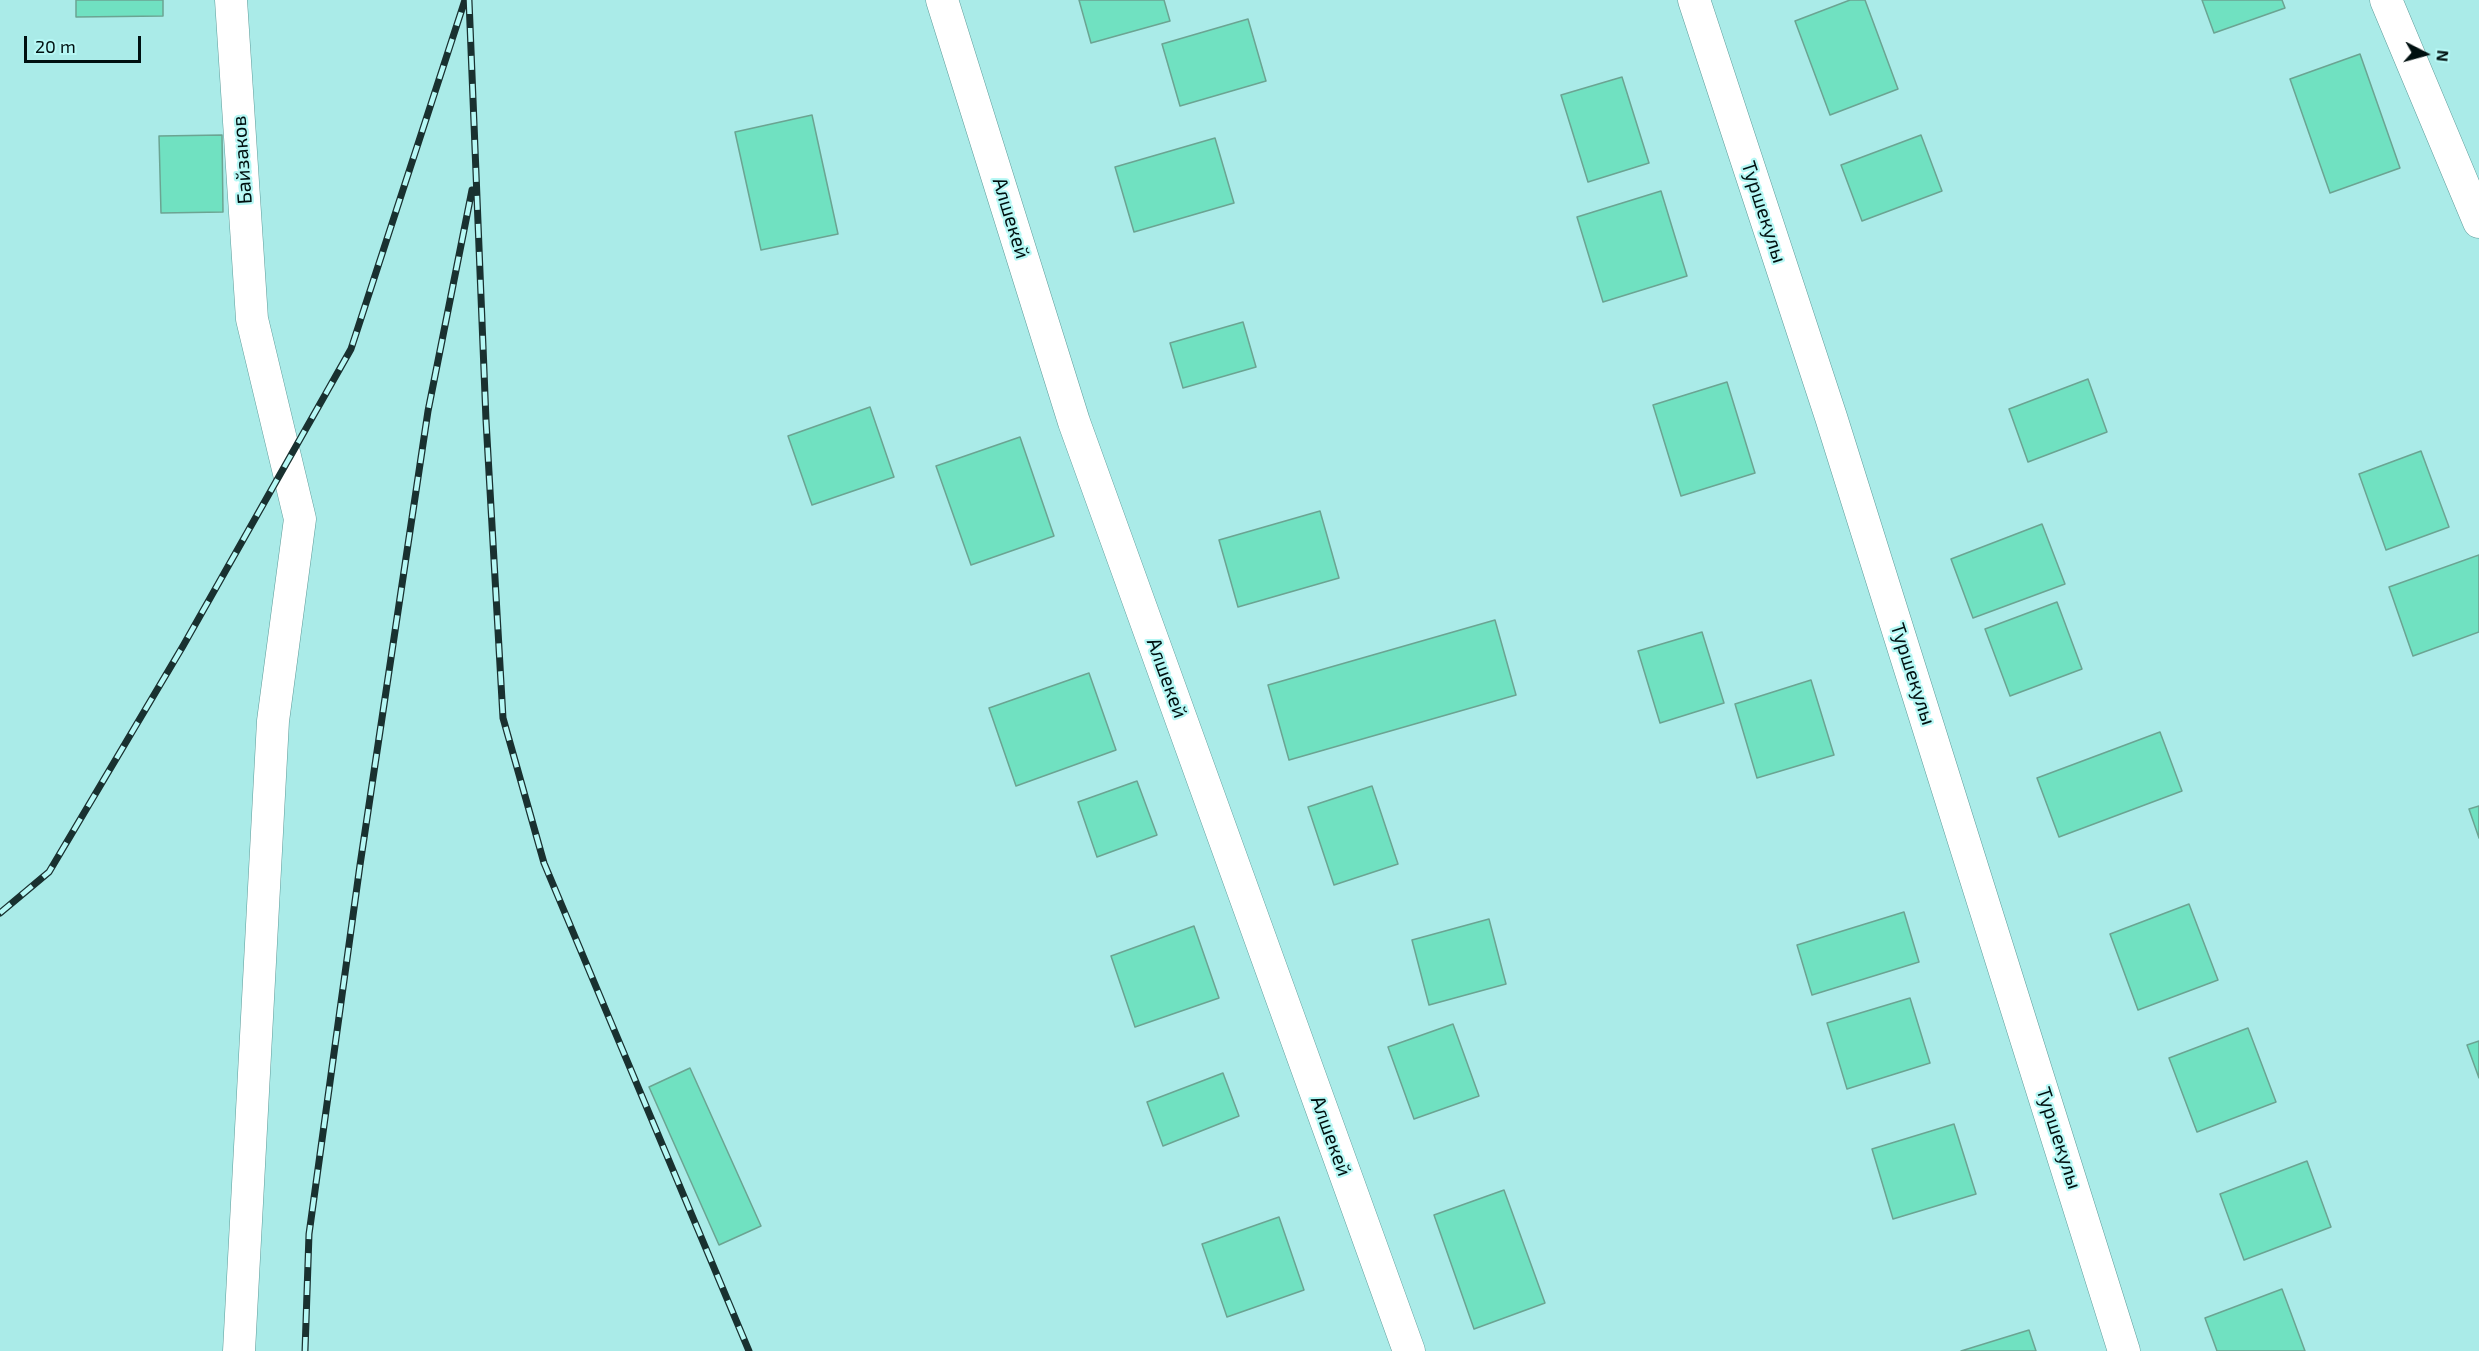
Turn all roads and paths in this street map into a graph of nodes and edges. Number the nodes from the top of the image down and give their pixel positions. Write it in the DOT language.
graph roads {
  1 [pos="231,0"];
  2 [pos="942,0"];
  3 [pos="1694,0"];
  4 [pos="2386,0"];
  5 [pos="2479,222"];
  6 [pos="239,1351"];
  7 [pos="1409,1351"];
  8 [pos="2124,1351"];
  1 -- 6 [label="street, Байзаков"];
  2 -- 7 [label="street, Алшекей"];
  3 -- 8 [label="street, Туршекулы"];
  4 -- 5 [label="street"];
}
